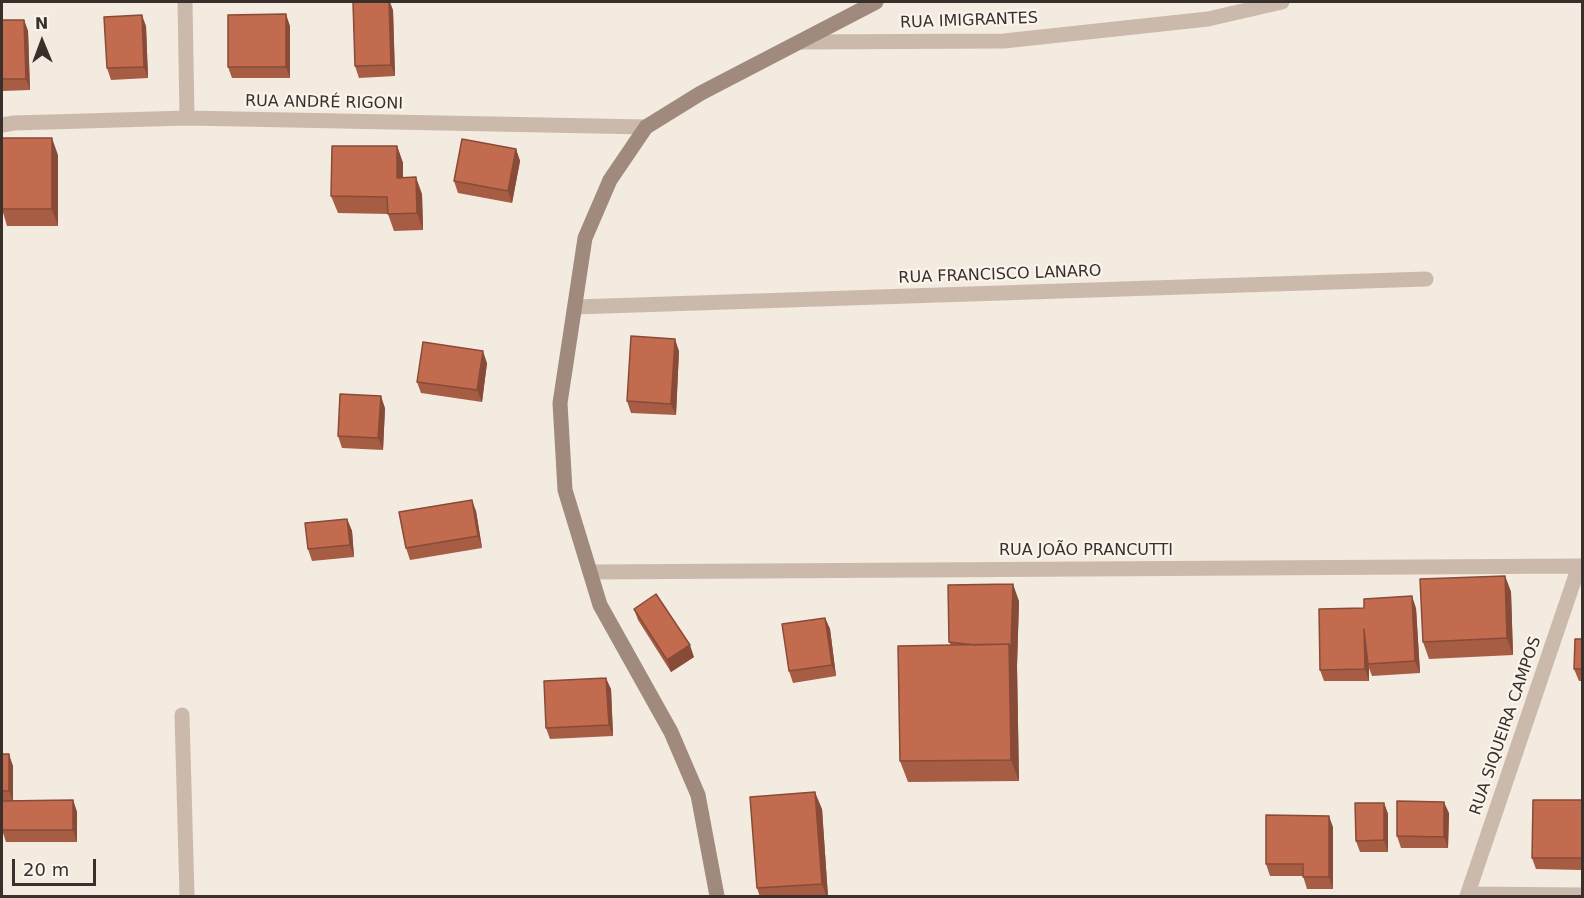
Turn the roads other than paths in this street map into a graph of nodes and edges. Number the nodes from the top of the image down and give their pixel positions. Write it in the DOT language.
graph roads {
  1 [pos="185,2"];
  2 [pos="876,2"];
  3 [pos="1282,2"];
  4 [pos="799,42"];
  5 [pos="187,118"];
  6 [pos="2,125"];
  7 [pos="646,127"];
  8 [pos="1426,279"];
  9 [pos="575,307"];
  10 [pos="1581,566"];
  11 [pos="590,572"];
  12 [pos="182,715"];
  13 [pos="1467,895"];
  14 [pos="1582,895"];
  15 [pos="187,897"];
  16 [pos="717,897"];
  1 -- 5 [label="street"];
  2 -- 4 [label="main road"];
  3 -- 4 [label="street, RUA IMIGRANTES"];
  4 -- 7 [label="main road"];
  5 -- 6 [label="street, RUA ANDRÉ RIGONI"];
  5 -- 7 [label="street, RUA ANDRÉ RIGONI"];
  7 -- 9 [label="main road"];
  8 -- 9 [label="street, RUA FRANCISCO LANARO"];
  9 -- 11 [label="main road"];
  10 -- 11 [label="street, RUA JOÃO PRANCUTTI"];
  10 -- 13 [label="street, RUA SIQUEIRA CAMPOS"];
  11 -- 16 [label="main road"];
  12 -- 15 [label="street"];
  13 -- 14 [label="street"];
}
